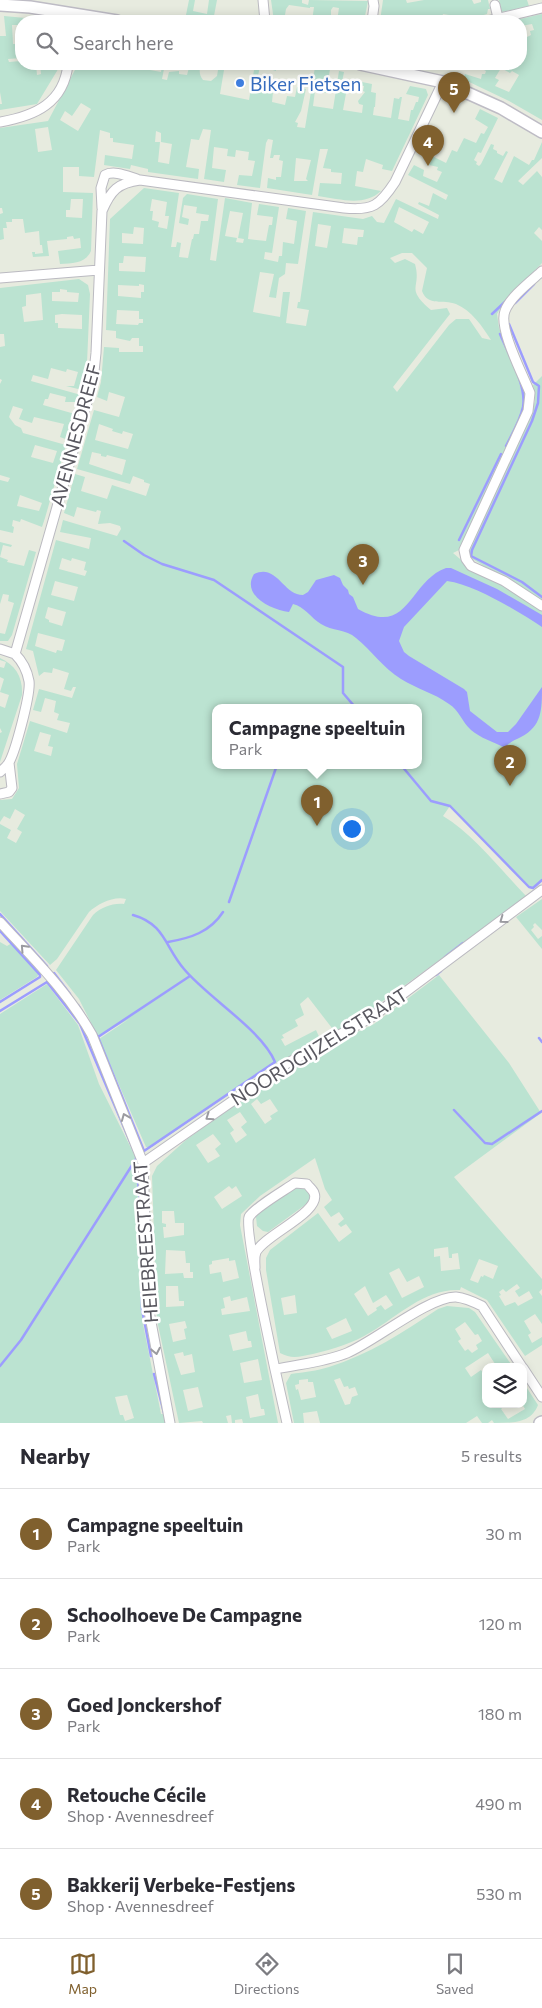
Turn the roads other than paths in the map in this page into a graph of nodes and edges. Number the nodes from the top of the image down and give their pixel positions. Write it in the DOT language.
graph roads {
  1 [pos="263,0"];
  2 [pos="373,0"];
  3 [pos="0,5"];
  4 [pos="495,5"];
  5 [pos="542,8"];
  6 [pos="61,15"];
  7 [pos="264,15"];
  8 [pos="373,15"];
  9 [pos="497,15"];
  10 [pos="511,15"];
  11 [pos="67,70"];
  12 [pos="389,70"];
  13 [pos="443,82"];
  14 [pos="0,122"];
  15 [pos="542,132"];
  16 [pos="140,180"];
  17 [pos="102,211"];
  18 [pos="99,270"];
  19 [pos="542,271"];
  20 [pos="0,278"];
  21 [pos="542,606"];
  22 [pos="0,650"];
  23 [pos="15,654"];
  24 [pos="8,763"];
  25 [pos="0,772"];
  26 [pos="0,794"];
  27 [pos="542,890"];
  28 [pos="0,922"];
  29 [pos="142,1163"];
  30 [pos="254,1268"];
  31 [pos="520,1363"];
  32 [pos="276,1369"];
  33 [pos="527,1374"];
  34 [pos="542,1397"];
  35 [pos="170,1423"];
  36 [pos="286,1423"];
  1 -- 7 [label="street"];
  2 -- 8 [label="street"];
  3 -- 6 [label="street"];
  4 -- 9 [label="street"];
  5 -- 10 [label="street"];
  11 -- 14 [label="street"];
  12 -- 13 [label="street"];
  13 -- 15 [label="street"];
  13 -- 16 [label="street, AVENNESDREEF"];
  16 -- 17 [label="street, AVENNESDREEF"];
  16 -- 17 [label="street, AVENNESDREEF"];
  17 -- 18 [label="street, AVENNESDREEF"];
  18 -- 20 [label="street"];
  18 -- 23 [label="street, AVENNESDREEF"];
  19 -- 21 [label="street"];
  22 -- 23 [label="street"];
  23 -- 24 [label="street"];
  24 -- 25 [label="street"];
  24 -- 26 [label="street"];
  27 -- 29 [label="street, NOORDGIJZELSTRAAT, one-way"];
  29 -- 28 [label="street, HEIEBREESTRAAT, one-way"];
  29 -- 35 [label="street, HEIEBREESTRAAT, one-way"];
  30 -- 30 [label="street"];
  30 -- 32 [label="street"];
  31 -- 32 [label="street"];
  32 -- 36 [label="street"];
  33 -- 34 [label="street"];
}
